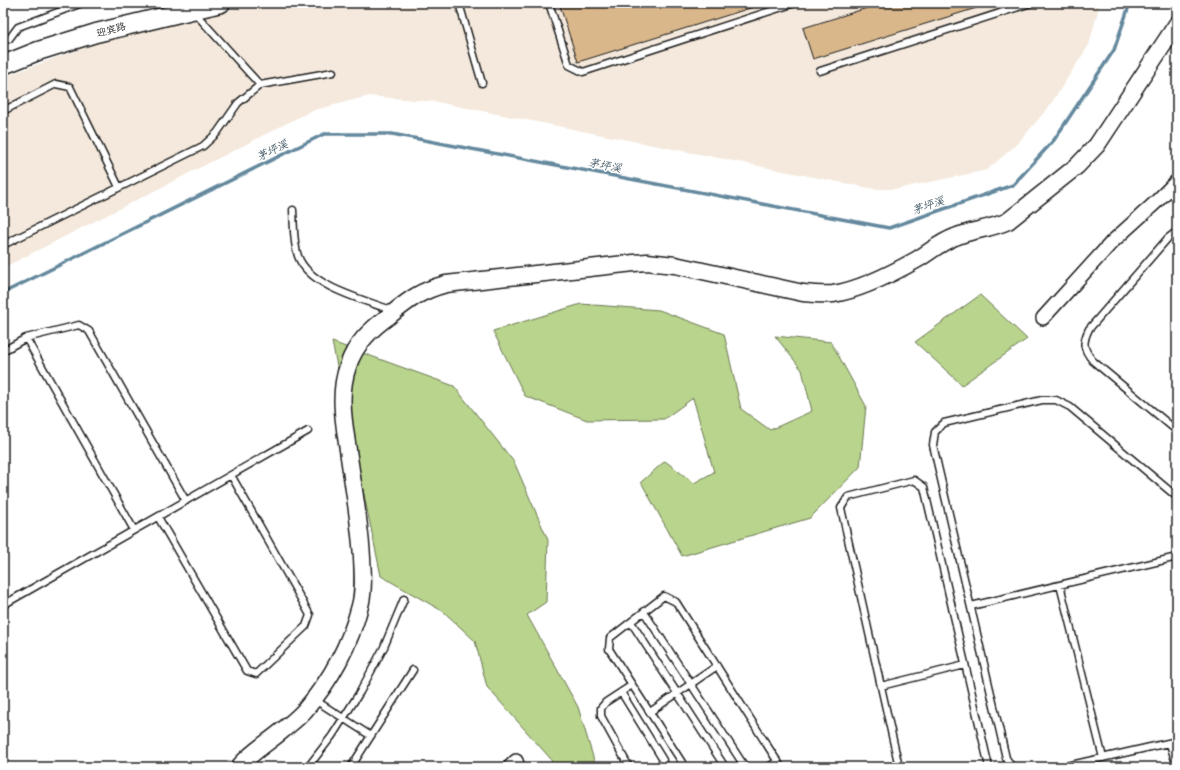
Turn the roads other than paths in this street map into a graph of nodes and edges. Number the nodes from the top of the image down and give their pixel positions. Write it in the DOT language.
graph roads {
  1 [pos="82,3"];
  2 [pos="221,3"];
  3 [pos="459,3"];
  4 [pos="549,3"];
  5 [pos="795,3"];
  6 [pos="1031,3"];
  7 [pos="192,10"];
  8 [pos="1177,24"];
  9 [pos="3,41"];
  10 [pos="3,65"];
  11 [pos="334,72"];
  12 [pos="820,72"];
  13 [pos="482,83"];
  14 [pos="260,85"];
  15 [pos="3,111"];
  16 [pos="1177,181"];
  17 [pos="119,187"];
  18 [pos="293,210"];
  19 [pos="1177,231"];
  20 [pos="3,245"];
  21 [pos="395,311"];
  22 [pos="1043,318"];
  23 [pos="26,338"];
  24 [pos="3,350"];
  25 [pos="308,431"];
  26 [pos="1177,431"];
  27 [pos="231,475"];
  28 [pos="1177,497"];
  29 [pos="186,501"];
  30 [pos="158,516"];
  31 [pos="134,530"];
  32 [pos="1177,557"];
  33 [pos="1060,585"];
  34 [pos="404,599"];
  35 [pos="3,605"];
  36 [pos="971,606"];
  37 [pos="644,612"];
  38 [pos="631,622"];
  39 [pos="965,665"];
  40 [pos="717,666"];
  41 [pos="413,670"];
  42 [pos="691,684"];
  43 [pos="632,685"];
  44 [pos="881,686"];
  45 [pos="621,692"];
  46 [pos="677,693"];
  47 [pos="314,699"];
  48 [pos="650,712"];
  49 [pos="344,718"];
  50 [pos="371,736"];
  51 [pos="1177,741"];
  52 [pos="1170,744"];
  53 [pos="1103,758"];
  54 [pos="778,760"];
  55 [pos="243,766"];
  56 [pos="308,767"];
  57 [pos="351,767"];
  58 [pos="510,767"];
  59 [pos="518,767"];
  60 [pos="629,767"];
  61 [pos="661,767"];
  62 [pos="685,767"];
  63 [pos="725,767"];
  64 [pos="745,767"];
  65 [pos="768,767"];
  66 [pos="782,767"];
  67 [pos="899,767"];
  68 [pos="989,767"];
  69 [pos="1012,767"];
  70 [pos="1062,767"];
  71 [pos="1177,767"];
  1 -- 9 [label="lane"];
  2 -- 7 [label="main road, 迎宾路"];
  3 -- 13 [label="lane"];
  4 -- 5 [label="lane"];
  6 -- 12 [label="lane"];
  7 -- 10 [label="main road, 迎宾路"];
  7 -- 14 [label="lane"];
  8 -- 21 [label="street"];
  11 -- 14 [label="lane"];
  14 -- 17 [label="lane"];
  15 -- 17 [label="lane"];
  16 -- 22 [label="street"];
  17 -- 20 [label="lane"];
  18 -- 21 [label="lane"];
  19 -- 26 [label="lane"];
  21 -- 47 [label="street"];
  23 -- 24 [label="lane"];
  23 -- 29 [label="lane"];
  23 -- 31 [label="lane"];
  25 -- 27 [label="lane"];
  27 -- 29 [label="lane"];
  27 -- 30 [label="lane"];
  28 -- 36 [label="lane"];
  29 -- 30 [label="lane"];
  30 -- 31 [label="lane"];
  31 -- 35 [label="lane"];
  32 -- 33 [label="lane"];
  33 -- 36 [label="lane"];
  33 -- 53 [label="lane"];
  34 -- 49 [label="lane"];
  36 -- 69 [label="lane"];
  37 -- 38 [label="lane"];
  37 -- 40 [label="lane"];
  37 -- 42 [label="lane"];
  38 -- 43 [label="lane"];
  38 -- 46 [label="lane"];
  39 -- 44 [label="lane"];
  39 -- 44 [label="lane"];
  39 -- 68 [label="lane"];
  40 -- 42 [label="lane"];
  40 -- 54 [label="lane"];
  41 -- 50 [label="lane"];
  42 -- 46 [label="lane"];
  42 -- 64 [label="lane"];
  43 -- 45 [label="lane"];
  43 -- 48 [label="lane"];
  44 -- 67 [label="lane"];
  45 -- 60 [label="lane"];
  45 -- 61 [label="lane"];
  46 -- 48 [label="lane"];
  46 -- 63 [label="lane"];
  47 -- 49 [label="lane"];
  47 -- 55 [label="street"];
  48 -- 62 [label="lane"];
  49 -- 50 [label="lane"];
  49 -- 56 [label="lane"];
  50 -- 57 [label="lane"];
  51 -- 52 [label="lane"];
  52 -- 53 [label="lane"];
  52 -- 71 [label="lane"];
  53 -- 70 [label="lane"];
  54 -- 65 [label="lane"];
  54 -- 66 [label="lane"];
  58 -- 59 [label="street"];
}
